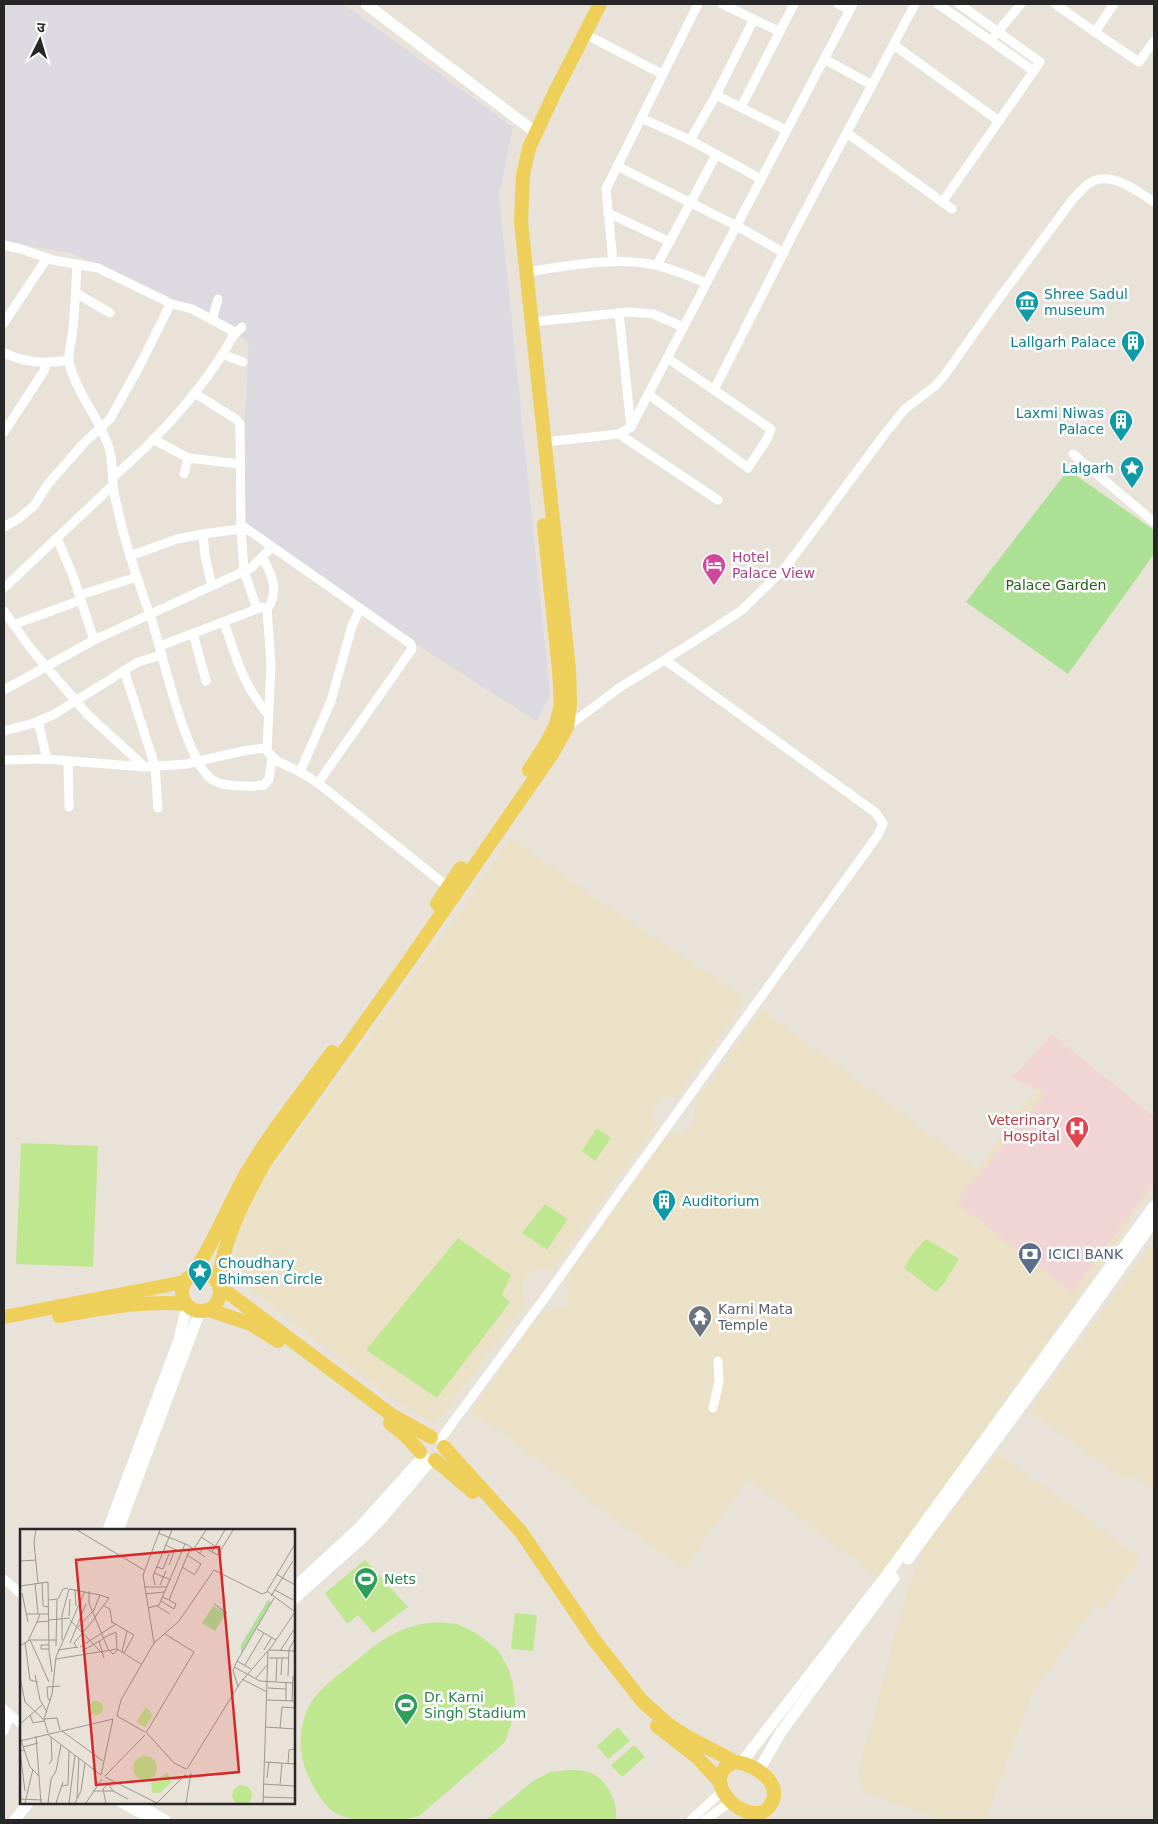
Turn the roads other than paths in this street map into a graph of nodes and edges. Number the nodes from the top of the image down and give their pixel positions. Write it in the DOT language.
graph roads {
  1 [pos="366,4"];
  2 [pos="592,4"];
  3 [pos="600,4"];
  4 [pos="698,4"];
  5 [pos="722,4"];
  6 [pos="794,4"];
  7 [pos="838,4"];
  8 [pos="915,4"];
  9 [pos="959,4"];
  10 [pos="1021,4"];
  11 [pos="1054,4"];
  12 [pos="1114,4"];
  13 [pos="943,5"];
  14 [pos="851,7"];
  15 [pos="754,19"];
  16 [pos="780,32"];
  17 [pos="998,32"];
  18 [pos="1095,32"];
  19 [pos="585,34"];
  20 [pos="990,41"];
  21 [pos="1154,41"];
  22 [pos="894,45"];
  23 [pos="824,60"];
  24 [pos="1034,71"];
  25 [pos="662,74"];
  26 [pos="872,85"];
  27 [pos="716,95"];
  28 [pos="740,107"];
  29 [pos="640,118"];
  30 [pos="999,121"];
  31 [pos="532,130"];
  32 [pos="786,130"];
  33 [pos="847,133"];
  34 [pos="690,140"];
  35 [pos="716,155"];
  36 [pos="617,166"];
  37 [pos="761,179"];
  38 [pos="943,201"];
  39 [pos="1154,202"];
  40 [pos="691,203"];
  41 [pos="952,209"];
  42 [pos="608,213"];
  43 [pos="736,226"];
  44 [pos="670,242"];
  45 [pos="4,245"];
  46 [pos="784,253"];
  47 [pos="46,258"];
  48 [pos="614,262"];
  49 [pos="76,264"];
  50 [pos="657,265"];
  51 [pos="527,272"];
  52 [pos="706,283"];
  53 [pos="76,293"];
  54 [pos="218,299"];
  55 [pos="169,303"];
  56 [pos="110,313"];
  57 [pos="619,313"];
  58 [pos="212,320"];
  59 [pos="532,322"];
  60 [pos="4,323"];
  61 [pos="242,327"];
  62 [pos="683,327"];
  63 [pos="233,336"];
  64 [pos="4,353"];
  65 [pos="222,354"];
  66 [pos="667,358"];
  67 [pos="69,360"];
  68 [pos="243,362"];
  69 [pos="46,363"];
  70 [pos="714,390"];
  71 [pos="194,393"];
  72 [pos="648,394"];
  73 [pos="631,427"];
  74 [pos="101,428"];
  75 [pos="4,432"];
  76 [pos="620,434"];
  77 [pos="153,439"];
  78 [pos="545,442"];
  79 [pos="1073,454"];
  80 [pos="188,458"];
  81 [pos="240,464"];
  82 [pos="184,474"];
  83 [pos="114,480"];
  84 [pos="718,500"];
  85 [pos="1154,522"];
  86 [pos="4,527"];
  87 [pos="241,527"];
  88 [pos="203,534"];
  89 [pos="57,538"];
  90 [pos="272,547"];
  91 [pos="130,556"];
  92 [pos="263,558"];
  93 [pos="244,571"];
  94 [pos="137,577"];
  95 [pos="212,586"];
  96 [pos="4,588"];
  97 [pos="80,598"];
  98 [pos="360,608"];
  99 [pos="257,609"];
  100 [pos="267,610"];
  101 [pos="4,611"];
  102 [pos="149,614"];
  103 [pos="224,622"];
  104 [pos="13,625"];
  105 [pos="193,633"];
  106 [pos="94,640"];
  107 [pos="161,650"];
  108 [pos="665,660"];
  109 [pos="47,667"];
  110 [pos="124,670"];
  111 [pos="206,682"];
  112 [pos="4,690"];
  113 [pos="75,700"];
  114 [pos="268,714"];
  115 [pos="38,721"];
  116 [pos="567,727"];
  117 [pos="4,731"];
  118 [pos="270,754"];
  119 [pos="48,759"];
  120 [pos="4,760"];
  121 [pos="68,761"];
  122 [pos="198,761"];
  123 [pos="156,766"];
  124 [pos="145,767"];
  125 [pos="300,772"];
  126 [pos="318,783"];
  127 [pos="69,807"];
  128 [pos="158,808"];
  129 [pos="448,886"];
  130 [pos="1154,1206"];
  131 [pos="1154,1221"];
  132 [pos="188,1278"];
  133 [pos="218,1285"];
  134 [pos="195,1308"];
  135 [pos="4,1317"];
  136 [pos="4,1326"];
  137 [pos="718,1361"];
  138 [pos="713,1408"];
  139 [pos="438,1441"];
  140 [pos="427,1457"];
  141 [pos="108,1529"];
  142 [pos="118,1529"];
  143 [pos="4,1579"];
  144 [pos="295,1587"];
  145 [pos="20,1593"];
  146 [pos="295,1598"];
  147 [pos="7,1712"];
  148 [pos="20,1723"];
  149 [pos="4,1731"];
  150 [pos="738,1762"];
  151 [pos="759,1770"];
  152 [pos="724,1792"];
  153 [pos="773,1797"];
  154 [pos="27,1804"];
  155 [pos="123,1804"];
  156 [pos="139,1804"];
  157 [pos="745,1816"];
  158 [pos="15,1820"];
  159 [pos="152,1820"];
  160 [pos="166,1820"];
  161 [pos="691,1820"];
  162 [pos="706,1820"];
  163 [pos="770,1820"];
  1 -- 31 [label="street"];
  2 -- 31 [label="main road"];
  3 -- 19 [label="main road"];
  4 -- 25 [label="street"];
  5 -- 15 [label="street"];
  6 -- 16 [label="street"];
  7 -- 14 [label="street"];
  8 -- 22 [label="street"];
  9 -- 17 [label="street"];
  10 -- 17 [label="street"];
  11 -- 18 [label="street"];
  12 -- 18 [label="street"];
  13 -- 20 [label="street"];
  14 -- 23 [label="street"];
  15 -- 16 [label="street"];
  15 -- 27 [label="street"];
  16 -- 28 [label="street"];
  17 -- 20 [label="street"];
  17 -- 24 [label="street"];
  18 -- 21 [label="street"];
  19 -- 25 [label="street"];
  19 -- 31 [label="main road"];
  20 -- 24 [label="street"];
  22 -- 26 [label="street"];
  22 -- 30 [label="street"];
  23 -- 26 [label="street"];
  23 -- 32 [label="street"];
  24 -- 30 [label="street"];
  25 -- 29 [label="street"];
  26 -- 33 [label="street"];
  27 -- 28 [label="street"];
  27 -- 34 [label="street"];
  28 -- 32 [label="street"];
  29 -- 34 [label="street"];
  29 -- 36 [label="street"];
  30 -- 38 [label="street"];
  31 -- 51 [label="main road"];
  31 -- 129 [label="main road"];
  32 -- 37 [label="street"];
  33 -- 38 [label="street"];
  33 -- 46 [label="street"];
  34 -- 35 [label="street"];
  35 -- 37 [label="street"];
  35 -- 40 [label="street"];
  36 -- 40 [label="street"];
  36 -- 42 [label="street"];
  37 -- 43 [label="street"];
  38 -- 41 [label="street"];
  39 -- 108 [label="street"];
  40 -- 43 [label="street"];
  40 -- 44 [label="street"];
  42 -- 44 [label="street"];
  42 -- 48 [label="street"];
  43 -- 46 [label="street"];
  43 -- 52 [label="street"];
  44 -- 50 [label="street"];
  45 -- 47 [label="street"];
  46 -- 70 [label="street"];
  47 -- 49 [label="street"];
  47 -- 60 [label="street"];
  48 -- 50 [label="street"];
  48 -- 51 [label="street"];
  49 -- 53 [label="street"];
  49 -- 55 [label="street"];
  50 -- 52 [label="street"];
  51 -- 59 [label="main road"];
  52 -- 62 [label="street"];
  53 -- 56 [label="street"];
  53 -- 67 [label="street"];
  54 -- 58 [label="street"];
  55 -- 58 [label="street"];
  55 -- 74 [label="street"];
  57 -- 59 [label="street"];
  57 -- 62 [label="street"];
  57 -- 73 [label="street"];
  58 -- 63 [label="street"];
  59 -- 78 [label="main road"];
  61 -- 63 [label="street"];
  62 -- 66 [label="street"];
  63 -- 65 [label="street"];
  64 -- 69 [label="street"];
  65 -- 68 [label="street"];
  65 -- 71 [label="street"];
  66 -- 70 [label="street"];
  66 -- 72 [label="street"];
  67 -- 69 [label="street"];
  67 -- 74 [label="street"];
  69 -- 75 [label="street"];
  70 -- 72 [label="street"];
  71 -- 77 [label="street"];
  71 -- 81 [label="street"];
  72 -- 73 [label="street"];
  73 -- 76 [label="street"];
  74 -- 83 [label="street"];
  74 -- 86 [label="street"];
  76 -- 78 [label="street"];
  76 -- 84 [label="street"];
  77 -- 80 [label="street"];
  77 -- 83 [label="street"];
  78 -- 116 [label="main road"];
  79 -- 85 [label="street"];
  80 -- 81 [label="street"];
  80 -- 82 [label="street"];
  81 -- 87 [label="street"];
  83 -- 89 [label="street"];
  83 -- 91 [label="street"];
  87 -- 88 [label="street"];
  87 -- 90 [label="street"];
  87 -- 93 [label="street"];
  88 -- 91 [label="street"];
  88 -- 95 [label="street"];
  89 -- 96 [label="street"];
  89 -- 97 [label="street"];
  90 -- 92 [label="street"];
  90 -- 98 [label="street"];
  91 -- 94 [label="street"];
  92 -- 93 [label="street"];
  92 -- 100 [label="street"];
  93 -- 95 [label="street"];
  93 -- 99 [label="street"];
  94 -- 97 [label="street"];
  94 -- 102 [label="street"];
  95 -- 102 [label="street"];
  97 -- 104 [label="street"];
  97 -- 106 [label="street"];
  98 -- 125 [label="street"];
  98 -- 126 [label="street"];
  99 -- 100 [label="street"];
  99 -- 103 [label="street"];
  100 -- 114 [label="street"];
  101 -- 104 [label="street"];
  102 -- 106 [label="street"];
  102 -- 107 [label="street"];
  103 -- 105 [label="street"];
  103 -- 114 [label="street"];
  104 -- 109 [label="street"];
  105 -- 107 [label="street"];
  105 -- 111 [label="street"];
  106 -- 109 [label="street"];
  107 -- 110 [label="street"];
  107 -- 122 [label="street"];
  108 -- 116 [label="street"];
  108 -- 139 [label="street"];
  109 -- 112 [label="street"];
  109 -- 113 [label="street"];
  110 -- 113 [label="street"];
  110 -- 123 [label="street"];
  113 -- 115 [label="street"];
  113 -- 124 [label="street"];
  114 -- 118 [label="street"];
  115 -- 117 [label="street"];
  115 -- 119 [label="street"];
  116 -- 133 [label="main road"];
  118 -- 122 [label="street"];
  118 -- 122 [label="street"];
  118 -- 125 [label="street"];
  119 -- 120 [label="street"];
  119 -- 121 [label="street"];
  121 -- 124 [label="street"];
  121 -- 127 [label="street"];
  122 -- 123 [label="street"];
  123 -- 124 [label="street"];
  123 -- 128 [label="street"];
  125 -- 126 [label="street"];
  126 -- 129 [label="street"];
  129 -- 132 [label="main road"];
  130 -- 150 [label="street"];
  131 -- 151 [label="street"];
  132 -- 133 [label="main road"];
  132 -- 134 [label="main road"];
  132 -- 135 [label="main road"];
  133 -- 134 [label="main road"];
  133 -- 139 [label="main road"];
  134 -- 136 [label="main road"];
  134 -- 140 [label="main road"];
  134 -- 141 [label="street"];
  134 -- 142 [label="street"];
  137 -- 138 [label="street"];
  139 -- 140 [label="main road"];
  139 -- 140 [label="main road"];
  139 -- 150 [label="main road"];
  140 -- 144 [label="street"];
  140 -- 146 [label="street"];
  140 -- 152 [label="main road"];
  143 -- 145 [label="street"];
  147 -- 148 [label="street"];
  147 -- 149 [label="street"];
  150 -- 151 [label="main road"];
  150 -- 152 [label="main road"];
  151 -- 153 [label="main road"];
  152 -- 157 [label="main road"];
  152 -- 161 [label="street"];
  152 -- 162 [label="street"];
  153 -- 157 [label="main road"];
  153 -- 163 [label="main road"];
  154 -- 158 [label="street"];
  155 -- 159 [label="street"];
  156 -- 160 [label="street"];
}
